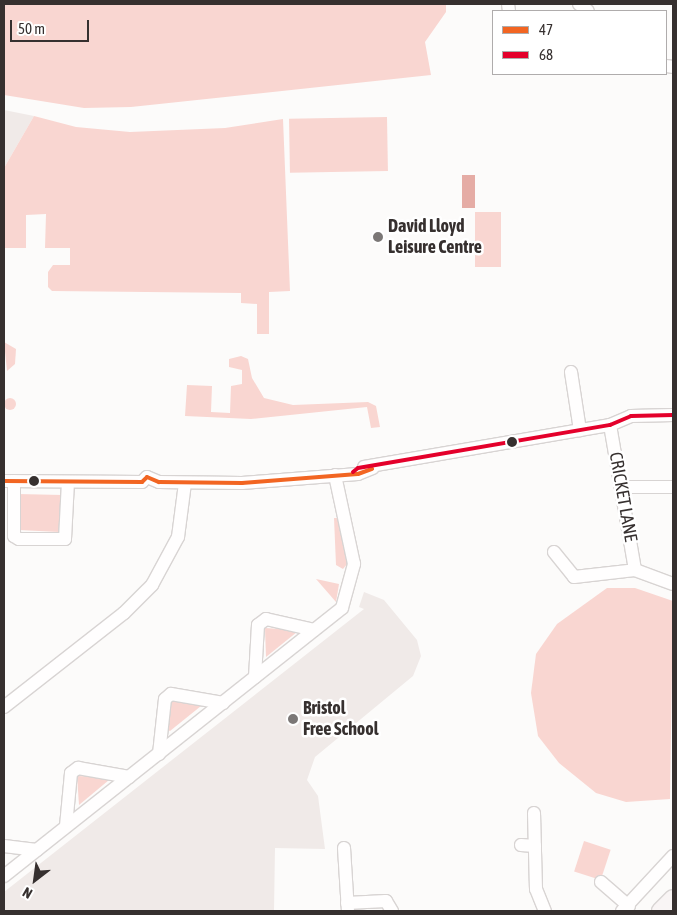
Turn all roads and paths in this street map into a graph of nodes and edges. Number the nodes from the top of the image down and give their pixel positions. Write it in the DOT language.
graph roads {
  1 [pos="571,372"];
  2 [pos="673,414"];
  3 [pos="610,425"];
  4 [pos="580,430"];
  5 [pos="335,476"];
  6 [pos="9,481"];
  7 [pos="68,482"];
  8 [pos="185,483"];
  9 [pos="622,487"];
  10 [pos="673,487"];
  11 [pos="554,552"];
  12 [pos="635,570"];
  13 [pos="673,584"];
  14 [pos="314,630"];
  15 [pos="255,677"];
  16 [pos="5,703"];
  17 [pos="223,703"];
  18 [pos="159,754"];
  19 [pos="129,778"];
  20 [pos="534,813"];
  21 [pos="66,826"];
  22 [pos="521,845"];
  23 [pos="4,846"];
  24 [pos="535,846"];
  25 [pos="344,848"];
  26 [pos="36,850"];
  27 [pos="673,856"];
  28 [pos="650,857"];
  29 [pos="659,868"];
  30 [pos="4,876"];
  31 [pos="601,882"];
  32 [pos="673,898"];
  33 [pos="348,907"];
  34 [pos="625,908"];
  35 [pos="392,911"];
  36 [pos="545,911"];
  37 [pos="660,911"];
  1 -- 4 [label="street"];
  2 -- 3 [label="street"];
  3 -- 4 [label="street"];
  3 -- 9 [label="street, CRICKET LANE"];
  4 -- 5 [label="street"];
  5 -- 8 [label="street"];
  5 -- 14 [label="street"];
  6 -- 7 [label="street"];
  6 -- 7 [label="street"];
  7 -- 8 [label="street"];
  8 -- 16 [label="street"];
  9 -- 10 [label="street"];
  9 -- 12 [label="street, CRICKET LANE"];
  11 -- 12 [label="street"];
  12 -- 13 [label="street"];
  14 -- 15 [label="street"];
  14 -- 15 [label="street"];
  15 -- 17 [label="street"];
  17 -- 18 [label="street"];
  17 -- 18 [label="street"];
  18 -- 19 [label="street"];
  19 -- 21 [label="street"];
  19 -- 21 [label="street"];
  20 -- 24 [label="street"];
  21 -- 26 [label="street"];
  22 -- 24 [label="street"];
  23 -- 26 [label="street"];
  24 -- 36 [label="street"];
  25 -- 33 [label="street"];
  26 -- 30 [label="street"];
  27 -- 29 [label="street"];
  28 -- 29 [label="street"];
  29 -- 34 [label="street"];
  31 -- 34 [label="street"];
  32 -- 37 [label="main road"];
  33 -- 35 [label="street"];
}
